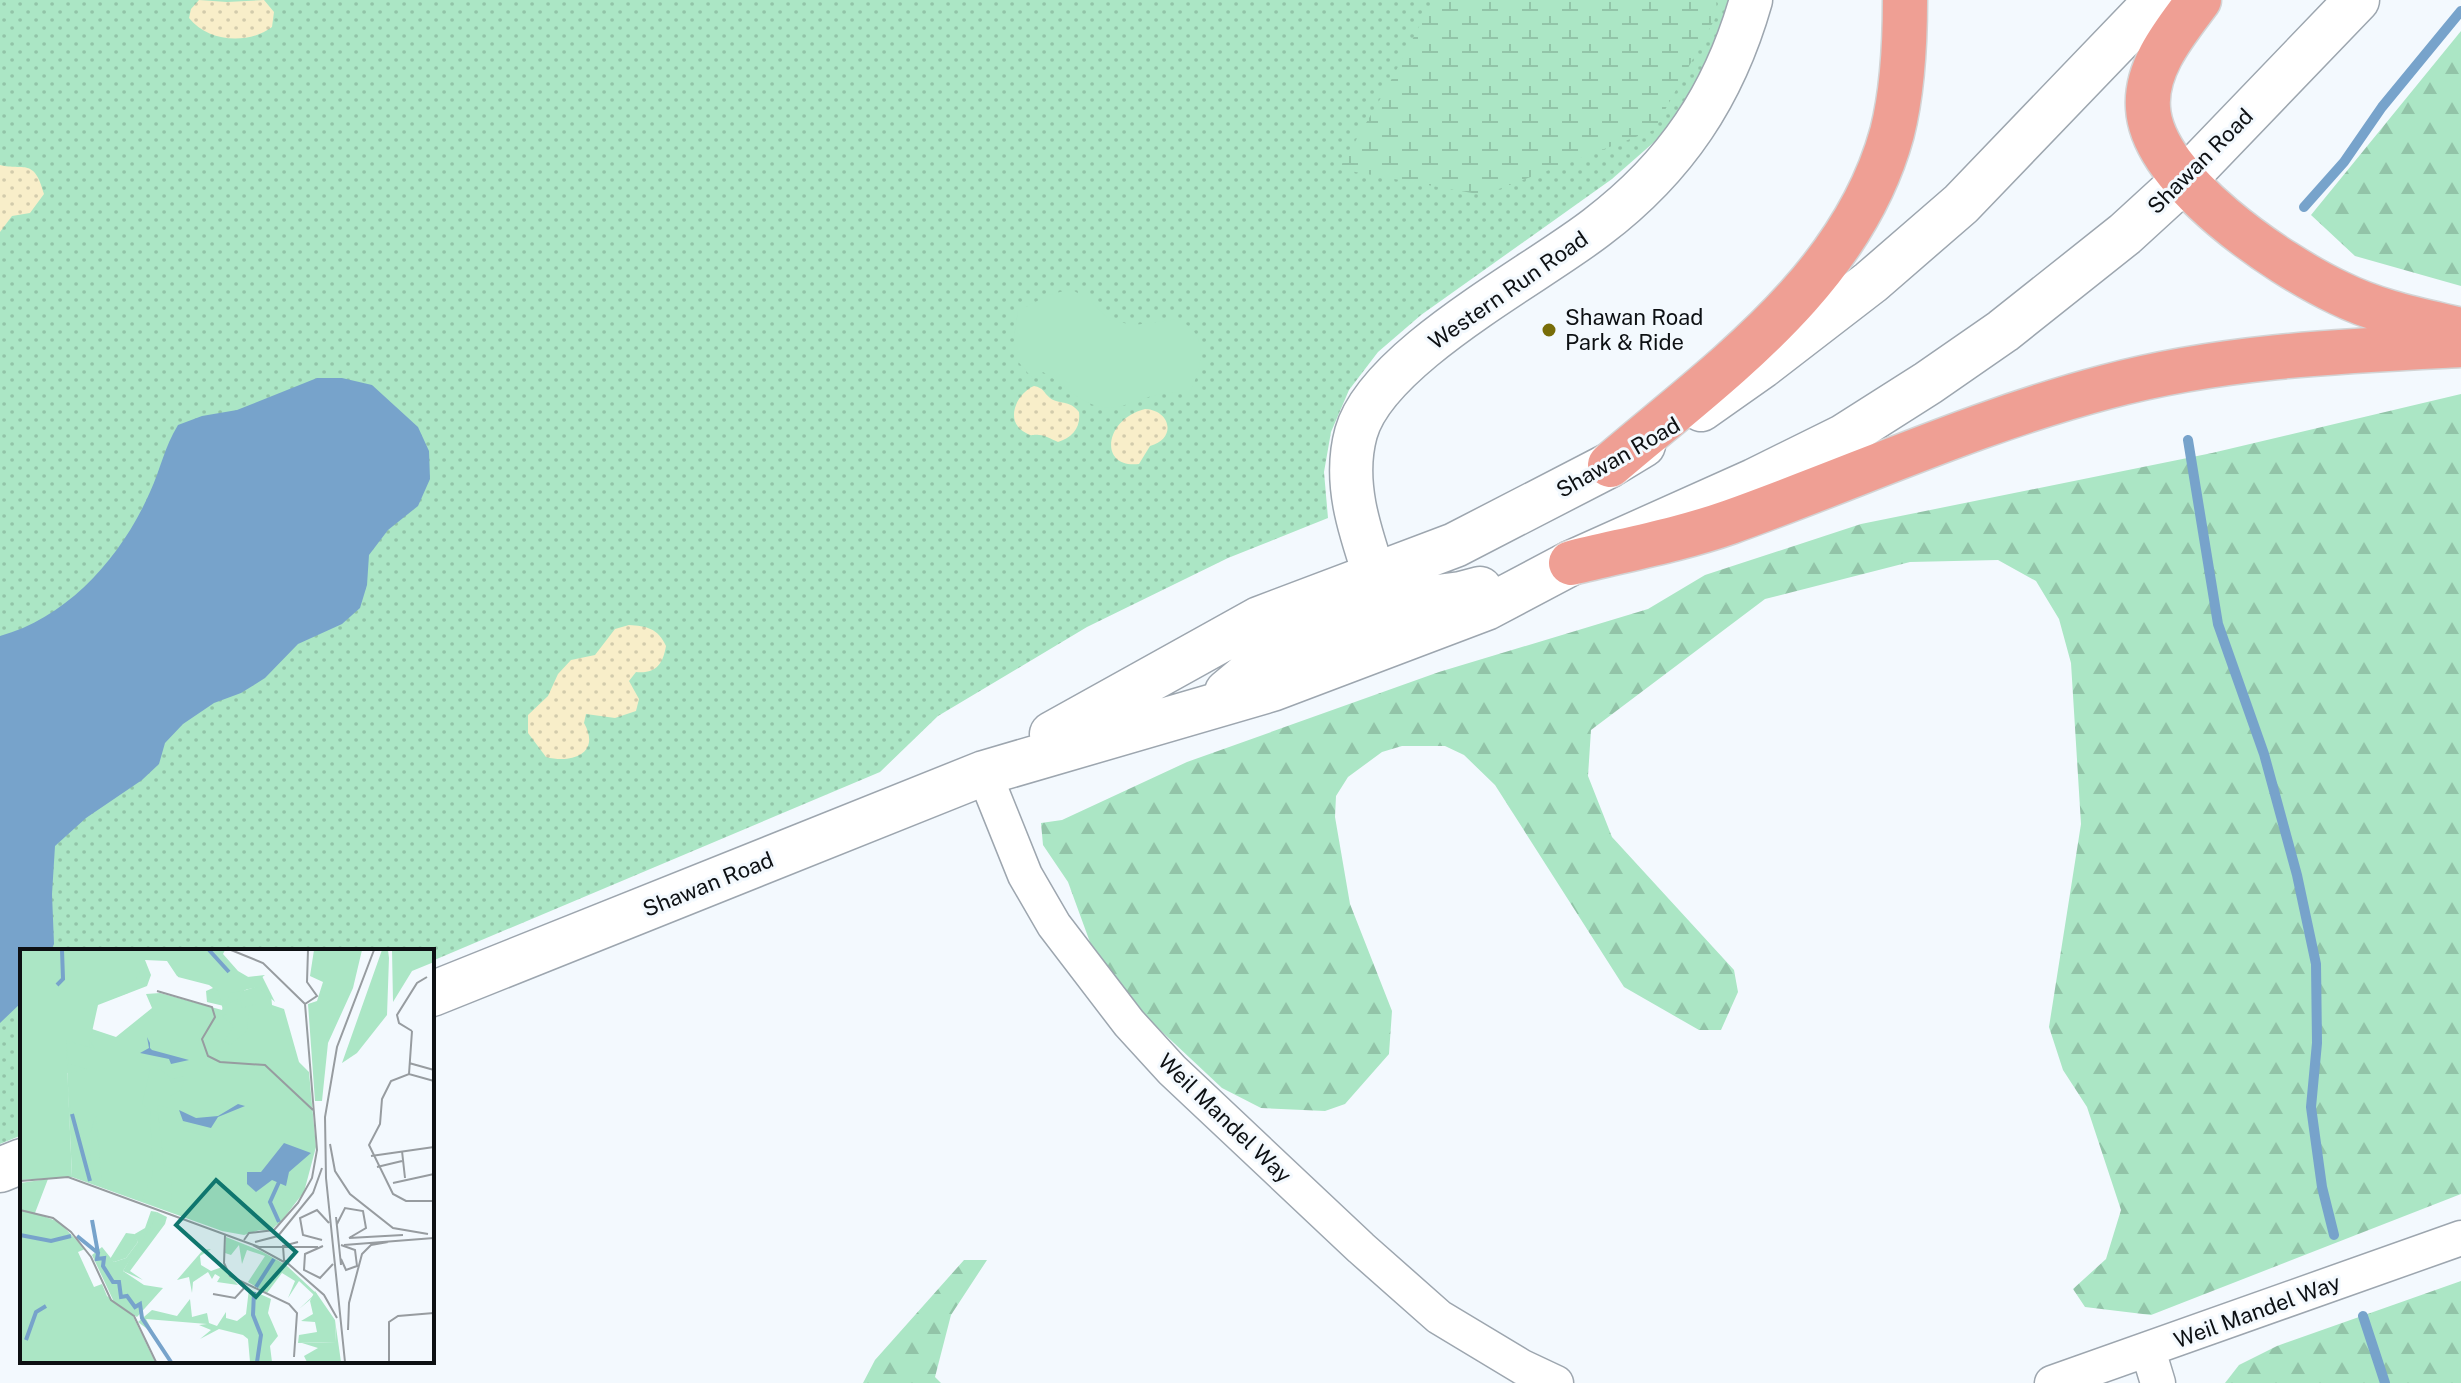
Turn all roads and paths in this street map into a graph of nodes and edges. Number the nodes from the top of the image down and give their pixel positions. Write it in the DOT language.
graph roads {
  1 [pos="1751,0"];
  2 [pos="1905,0"];
  3 [pos="2157,0"];
  4 [pos="2199,0"];
  5 [pos="2357,0"];
  6 [pos="2184,180"];
  7 [pos="2461,330"];
  8 [pos="2461,345"];
  9 [pos="1610,465"];
  10 [pos="1571,563"];
  11 [pos="1379,590"];
  12 [pos="1208,708"];
  13 [pos="984,773"];
  14 [pos="434,993"];
  15 [pos="20,1162"];
  16 [pos="0,1170"];
  17 [pos="2461,1238"];
  18 [pos="2148,1350"];
  19 [pos="1556,1383"];
  20 [pos="2052,1383"];
  21 [pos="2158,1383"];
  1 -- 11 [label="street, Western Run Road"];
  2 -- 9 [label="highway"];
  3 -- 9 [label="main road, Shawan Road"];
  4 -- 6 [label="highway"];
  5 -- 6 [label="main road, Shawan Road"];
  6 -- 7 [label="highway"];
  6 -- 10 [label="main road, Shawan Road"];
  8 -- 10 [label="highway"];
  9 -- 11 [label="main road, Shawan Road"];
  10 -- 11 [label="main road, Shawan Road"];
  10 -- 12 [label="main road, Shawan Road"];
  11 -- 12 [label="main road, Shawan Road"];
  11 -- 13 [label="main road, Shawan Road"];
  12 -- 13 [label="main road, Shawan Road"];
  13 -- 14 [label="main road, Shawan Road"];
  13 -- 19 [label="street, Weil Mandel Way"];
  15 -- 16 [label="main road"];
  17 -- 18 [label="street, Weil Mandel Way"];
  18 -- 20 [label="street, Weil Mandel Way"];
  18 -- 21 [label="street"];
}
